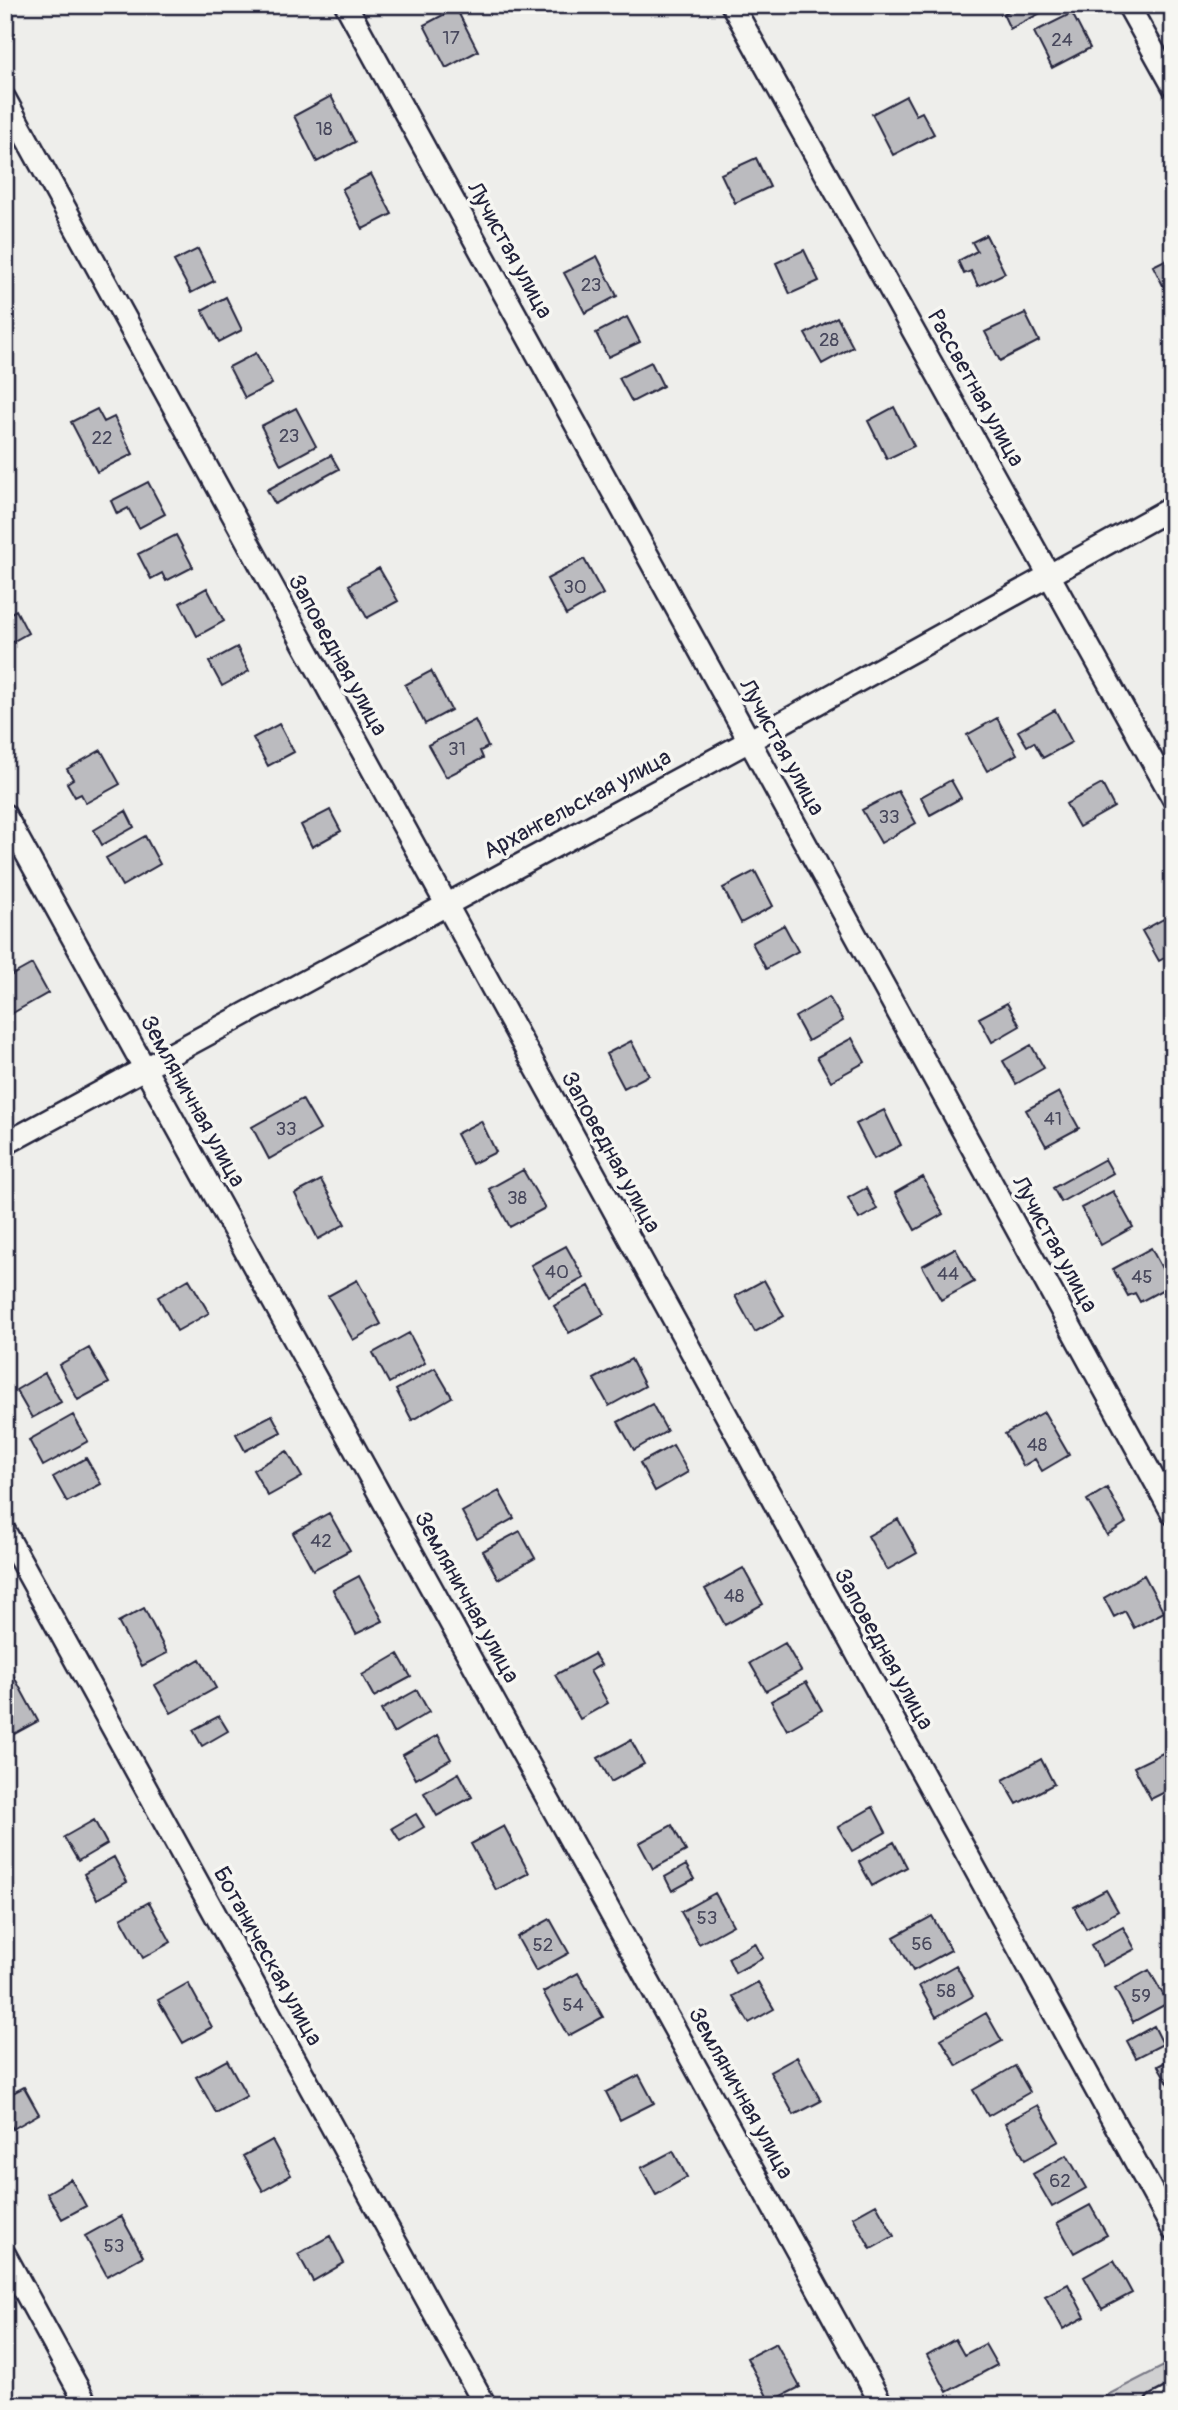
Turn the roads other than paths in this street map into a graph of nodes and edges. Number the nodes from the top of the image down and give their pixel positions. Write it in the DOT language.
graph roads {
  1 [pos="346,5"];
  2 [pos="732,5"];
  3 [pos="1128,5"];
  4 [pos="1173,86"];
  5 [pos="5,99"];
  6 [pos="1173,507"];
  7 [pos="1050,574"];
  8 [pos="749,741"];
  9 [pos="1173,798"];
  10 [pos="5,814"];
  11 [pos="445,905"];
  12 [pos="145,1069"];
  13 [pos="5,1144"];
  14 [pos="1173,1514"];
  15 [pos="5,1532"];
  16 [pos="1173,2230"];
  17 [pos="5,2255"];
  18 [pos="1173,2396"];
  19 [pos="87,2405"];
  20 [pos="485,2405"];
  21 [pos="882,2405"];
  22 [pos="1156,2405"];
  1 -- 8 [label="street, Лучистая улица"];
  2 -- 7 [label="street, Рассветная улица"];
  3 -- 4 [label="street"];
  5 -- 11 [label="street, Заповедная улица"];
  6 -- 7 [label="street, Архангельская улица"];
  7 -- 8 [label="street, Архангельская улица"];
  7 -- 9 [label="street, Рассветная улица"];
  8 -- 11 [label="street, Архангельская улица"];
  8 -- 14 [label="street, Лучистая улица"];
  10 -- 12 [label="street, Земляничная улица"];
  11 -- 12 [label="street, Архангельская улица"];
  11 -- 16 [label="street, Заповедная улица"];
  12 -- 13 [label="street, Архангельская улица"];
  12 -- 21 [label="street, Земляничная улица"];
  15 -- 20 [label="street, Ботаническая улица"];
  17 -- 19 [label="street"];
  18 -- 22 [label="street"];
}
